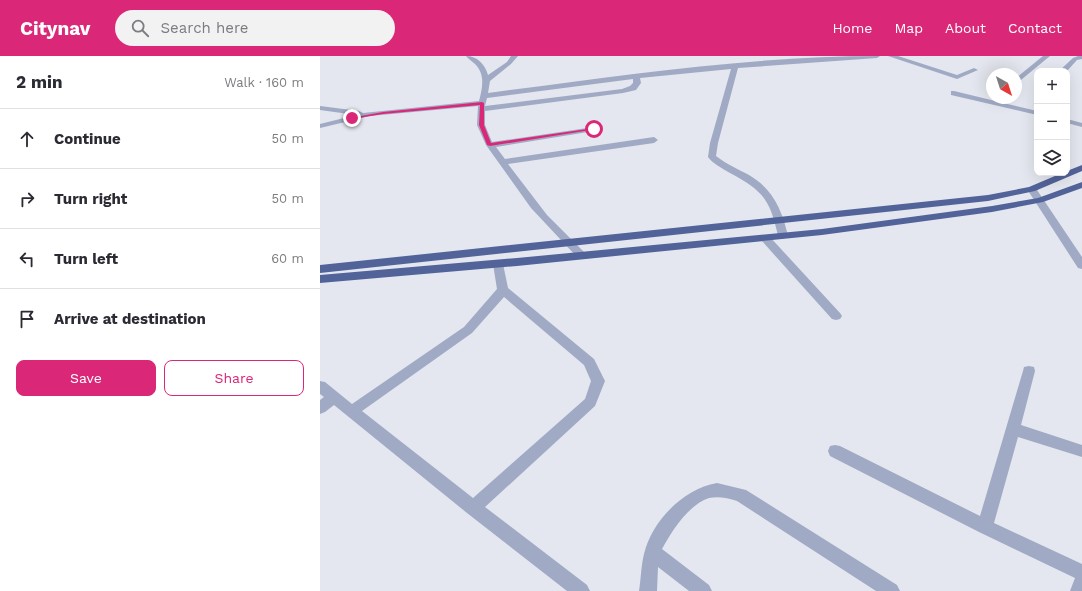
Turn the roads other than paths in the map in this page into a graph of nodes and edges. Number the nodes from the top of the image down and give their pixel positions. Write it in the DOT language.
graph roads {
  1 [pos="469,56"];
  2 [pos="515,56"];
  3 [pos="877,56"];
  4 [pos="891,56"];
  5 [pos="1048,56"];
  6 [pos="1082,57"];
  7 [pos="735,66"];
  8 [pos="1066,68"];
  9 [pos="974,70"];
  10 [pos="636,76"];
  11 [pos="1022,77"];
  12 [pos="487,78"];
  13 [pos="954,93"];
  14 [pos="986,99"];
  15 [pos="482,103"];
  16 [pos="1007,104"];
  17 [pos="320,108"];
  18 [pos="1034,112"];
  19 [pos="370,114"];
  20 [pos="1070,122"];
  21 [pos="1082,125"];
  22 [pos="320,126"];
  23 [pos="594,129"];
  24 [pos="654,140"];
  25 [pos="490,145"];
  26 [pos="502,162"];
  27 [pos="1082,168"];
  28 [pos="1082,186"];
  29 [pos="1032,189"];
  30 [pos="1040,200"];
  31 [pos="780,221"];
  32 [pos="783,236"];
  33 [pos="766,238"];
  34 [pos="568,242"];
  35 [pos="581,255"];
  36 [pos="498,264"];
  37 [pos="1082,266"];
  38 [pos="320,269"];
  39 [pos="320,279"];
  40 [pos="503,290"];
  41 [pos="836,316"];
  42 [pos="1029,371"];
  43 [pos="320,386"];
  44 [pos="334,397"];
  45 [pos="320,408"];
  46 [pos="352,412"];
  47 [pos="1013,429"];
  48 [pos="835,451"];
  49 [pos="1082,451"];
  50 [pos="474,508"];
  51 [pos="985,527"];
  52 [pos="653,552"];
  53 [pos="1082,573"];
  54 [pos="1082,582"];
  55 [pos="581,591"];
  56 [pos="648,591"];
  57 [pos="703,591"];
  58 [pos="891,591"];
  59 [pos="1079,591"];
  1 -- 12 [label="street"];
  2 -- 12 [label="street"];
  3 -- 7 [label="street"];
  4 -- 9 [label="street"];
  5 -- 11 [label="street"];
  6 -- 8 [label="street"];
  7 -- 10 [label="street"];
  7 -- 31 [label="street"];
  10 -- 15 [label="street"];
  10 -- 15 [label="street"];
  12 -- 15 [label="street"];
  13 -- 14 [label="street"];
  15 -- 19 [label="street"];
  15 -- 25 [label="street"];
  16 -- 18 [label="street"];
  17 -- 19 [label="street"];
  19 -- 22 [label="street"];
  20 -- 21 [label="street"];
  23 -- 25 [label="street"];
  24 -- 26 [label="street"];
  25 -- 26 [label="street"];
  26 -- 34 [label="street"];
  27 -- 29 [label="highway"];
  28 -- 30 [label="highway"];
  29 -- 30 [label="street"];
  29 -- 31 [label="highway"];
  30 -- 32 [label="highway"];
  30 -- 37 [label="street"];
  31 -- 32 [label="street"];
  31 -- 34 [label="highway"];
  32 -- 33 [label="highway"];
  33 -- 35 [label="highway"];
  33 -- 41 [label="street"];
  34 -- 35 [label="street"];
  34 -- 38 [label="highway"];
  35 -- 36 [label="highway"];
  36 -- 39 [label="highway"];
  36 -- 40 [label="street"];
  40 -- 46 [label="street"];
  40 -- 50 [label="street"];
  42 -- 47 [label="street"];
  43 -- 44 [label="street"];
  44 -- 45 [label="street"];
  44 -- 46 [label="street"];
  46 -- 50 [label="street"];
  47 -- 49 [label="street"];
  47 -- 51 [label="street"];
  48 -- 51 [label="street"];
  50 -- 55 [label="street"];
  51 -- 53 [label="street"];
  52 -- 56 [label="street"];
  52 -- 57 [label="street"];
  52 -- 58 [label="street"];
  54 -- 59 [label="street"];
}
